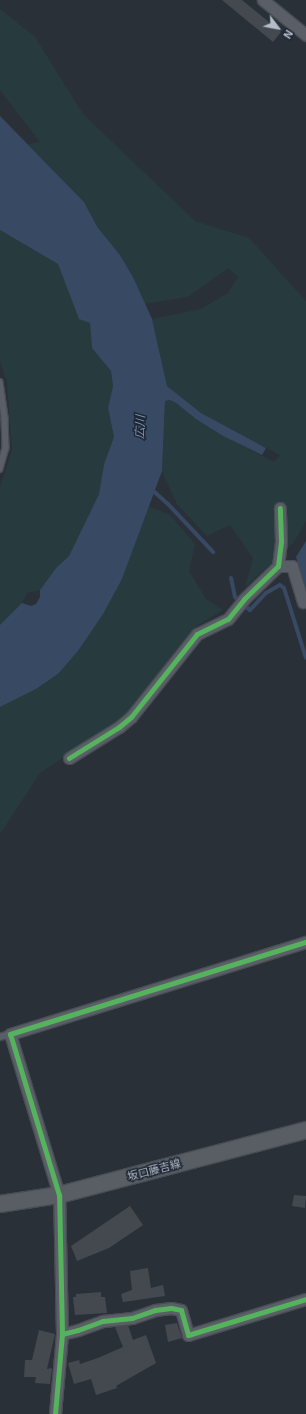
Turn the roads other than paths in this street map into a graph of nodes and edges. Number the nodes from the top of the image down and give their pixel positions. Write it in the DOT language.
graph roads {
  1 [pos="263,0"];
  2 [pos="306,34"];
  3 [pos="0,382"];
  4 [pos="3,419"];
  5 [pos="0,469"];
  6 [pos="280,508"];
  7 [pos="278,566"];
  8 [pos="305,605"];
  9 [pos="70,758"];
  10 [pos="306,942"];
  11 [pos="5,1035"];
  12 [pos="306,1130"];
  13 [pos="59,1195"];
  14 [pos="0,1204"];
  15 [pos="306,1299"];
  16 [pos="62,1334"];
  17 [pos="55,1414"];
  1 -- 2 [label="street"];
  3 -- 4 [label="lane"];
  4 -- 5 [label="lane"];
  6 -- 7 [label="street"];
  7 -- 8 [label="street"];
  7 -- 9 [label="street"];
  10 -- 11 [label="street"];
  11 -- 13 [label="street"];
  12 -- 13 [label="main road, 坂口藤吉線"];
  13 -- 14 [label="main road, 坂口藤吉線"];
  13 -- 16 [label="street"];
  15 -- 16 [label="street"];
  16 -- 17 [label="street"];
}
